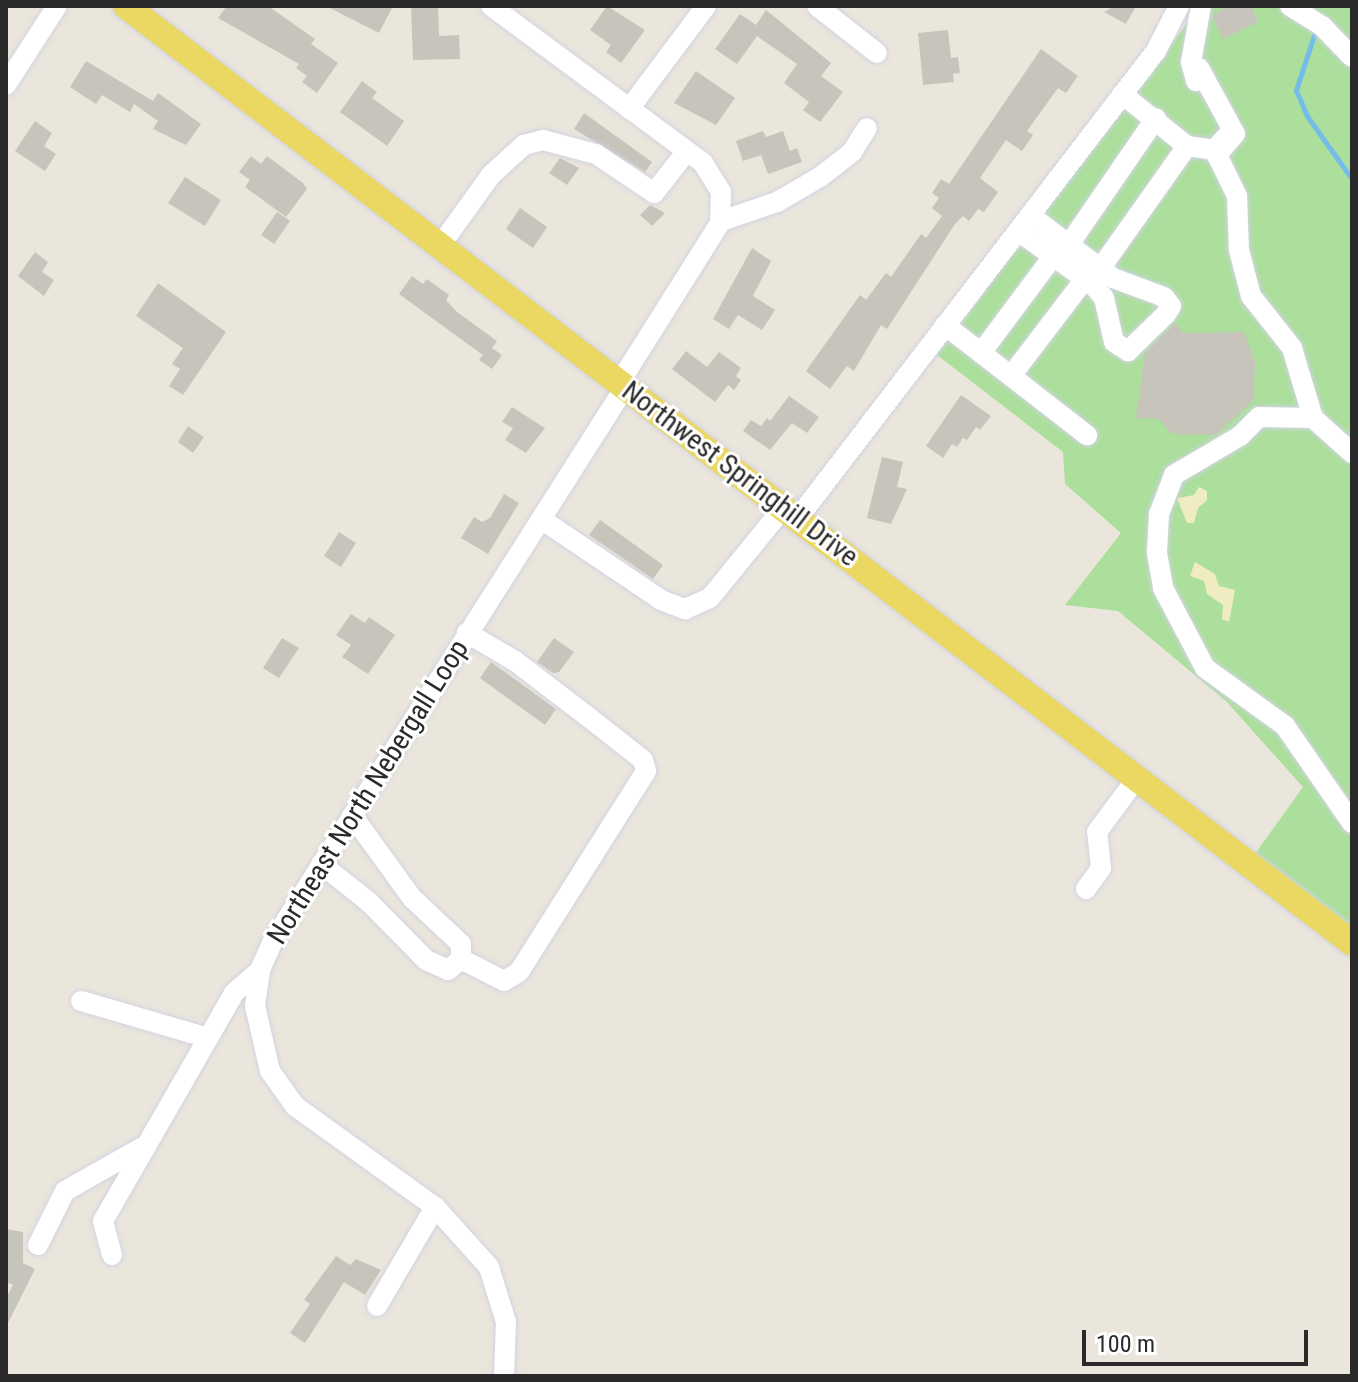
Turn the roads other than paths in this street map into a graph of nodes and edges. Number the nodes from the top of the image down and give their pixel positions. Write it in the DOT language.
graph roads {
  1 [pos="57,6"];
  2 [pos="126,6"];
  3 [pos="491,6"];
  4 [pos="706,6"];
  5 [pos="817,6"];
  6 [pos="1179,6"];
  7 [pos="1201,6"];
  8 [pos="1290,6"];
  9 [pos="877,53"];
  10 [pos="1352,57"];
  11 [pos="1199,68"];
  12 [pos="6,85"];
  13 [pos="1122,94"];
  14 [pos="629,109"];
  15 [pos="1156,118"];
  16 [pos="867,128"];
  17 [pos="1187,146"];
  18 [pos="687,151"];
  19 [pos="721,221"];
  20 [pos="1020,227"];
  21 [pos="440,246"];
  22 [pos="1061,251"];
  23 [pos="1092,274"];
  24 [pos="945,325"];
  25 [pos="981,353"];
  26 [pos="1011,376"];
  27 [pos="622,384"];
  28 [pos="1313,418"];
  29 [pos="1087,435"];
  30 [pos="1352,453"];
  31 [pos="791,513"];
  32 [pos="541,519"];
  33 [pos="467,633"];
  34 [pos="1137,778"];
  35 [pos="352,815"];
  36 [pos="1352,823"];
  37 [pos="321,864"];
  38 [pos="1086,889"];
  39 [pos="1352,943"];
  40 [pos="461,959"];
  41 [pos="260,970"];
  42 [pos="81,1001"];
  43 [pos="208,1038"];
  44 [pos="148,1144"];
  45 [pos="435,1207"];
  46 [pos="38,1245"];
  47 [pos="112,1255"];
  48 [pos="377,1306"];
  49 [pos="504,1376"];
  1 -- 12 [label="street"];
  2 -- 21 [label="main road, Northwest Springhill Drive"];
  3 -- 14 [label="street"];
  4 -- 14 [label="street"];
  5 -- 9 [label="street"];
  6 -- 13 [label="street"];
  7 -- 17 [label="street"];
  8 -- 10 [label="street"];
  11 -- 28 [label="street"];
  13 -- 15 [label="street"];
  13 -- 20 [label="street"];
  14 -- 18 [label="street"];
  15 -- 17 [label="street"];
  15 -- 22 [label="street"];
  16 -- 19 [label="street"];
  17 -- 23 [label="street"];
  18 -- 19 [label="street"];
  18 -- 21 [label="street"];
  19 -- 27 [label="street, Northeast North Nebergall Loop"];
  20 -- 22 [label="street"];
  20 -- 24 [label="street"];
  21 -- 27 [label="main road, Northwest Springhill Drive"];
  22 -- 23 [label="street"];
  22 -- 25 [label="street"];
  23 -- 26 [label="street"];
  24 -- 25 [label="street"];
  24 -- 31 [label="street"];
  25 -- 26 [label="street"];
  26 -- 29 [label="street"];
  27 -- 31 [label="main road, Northwest Springhill Drive"];
  27 -- 32 [label="street, Northeast North Nebergall Loop"];
  28 -- 30 [label="street"];
  28 -- 36 [label="street"];
  31 -- 32 [label="street"];
  31 -- 34 [label="main road, Northwest Springhill Drive"];
  32 -- 33 [label="street, Northeast North Nebergall Loop"];
  33 -- 35 [label="street, Northeast North Nebergall Loop"];
  33 -- 40 [label="street"];
  34 -- 38 [label="street"];
  34 -- 39 [label="main road, Northwest Springhill Drive"];
  35 -- 37 [label="street, Northeast North Nebergall Loop"];
  35 -- 40 [label="street"];
  37 -- 40 [label="street"];
  37 -- 41 [label="street, Northeast North Nebergall Loop"];
  41 -- 43 [label="street"];
  41 -- 45 [label="street, Northeast North Nebergall Loop"];
  42 -- 43 [label="street"];
  43 -- 44 [label="street"];
  44 -- 46 [label="street"];
  44 -- 47 [label="street"];
  45 -- 48 [label="street"];
  45 -- 49 [label="street, Northeast North Nebergall Loop"];
}
